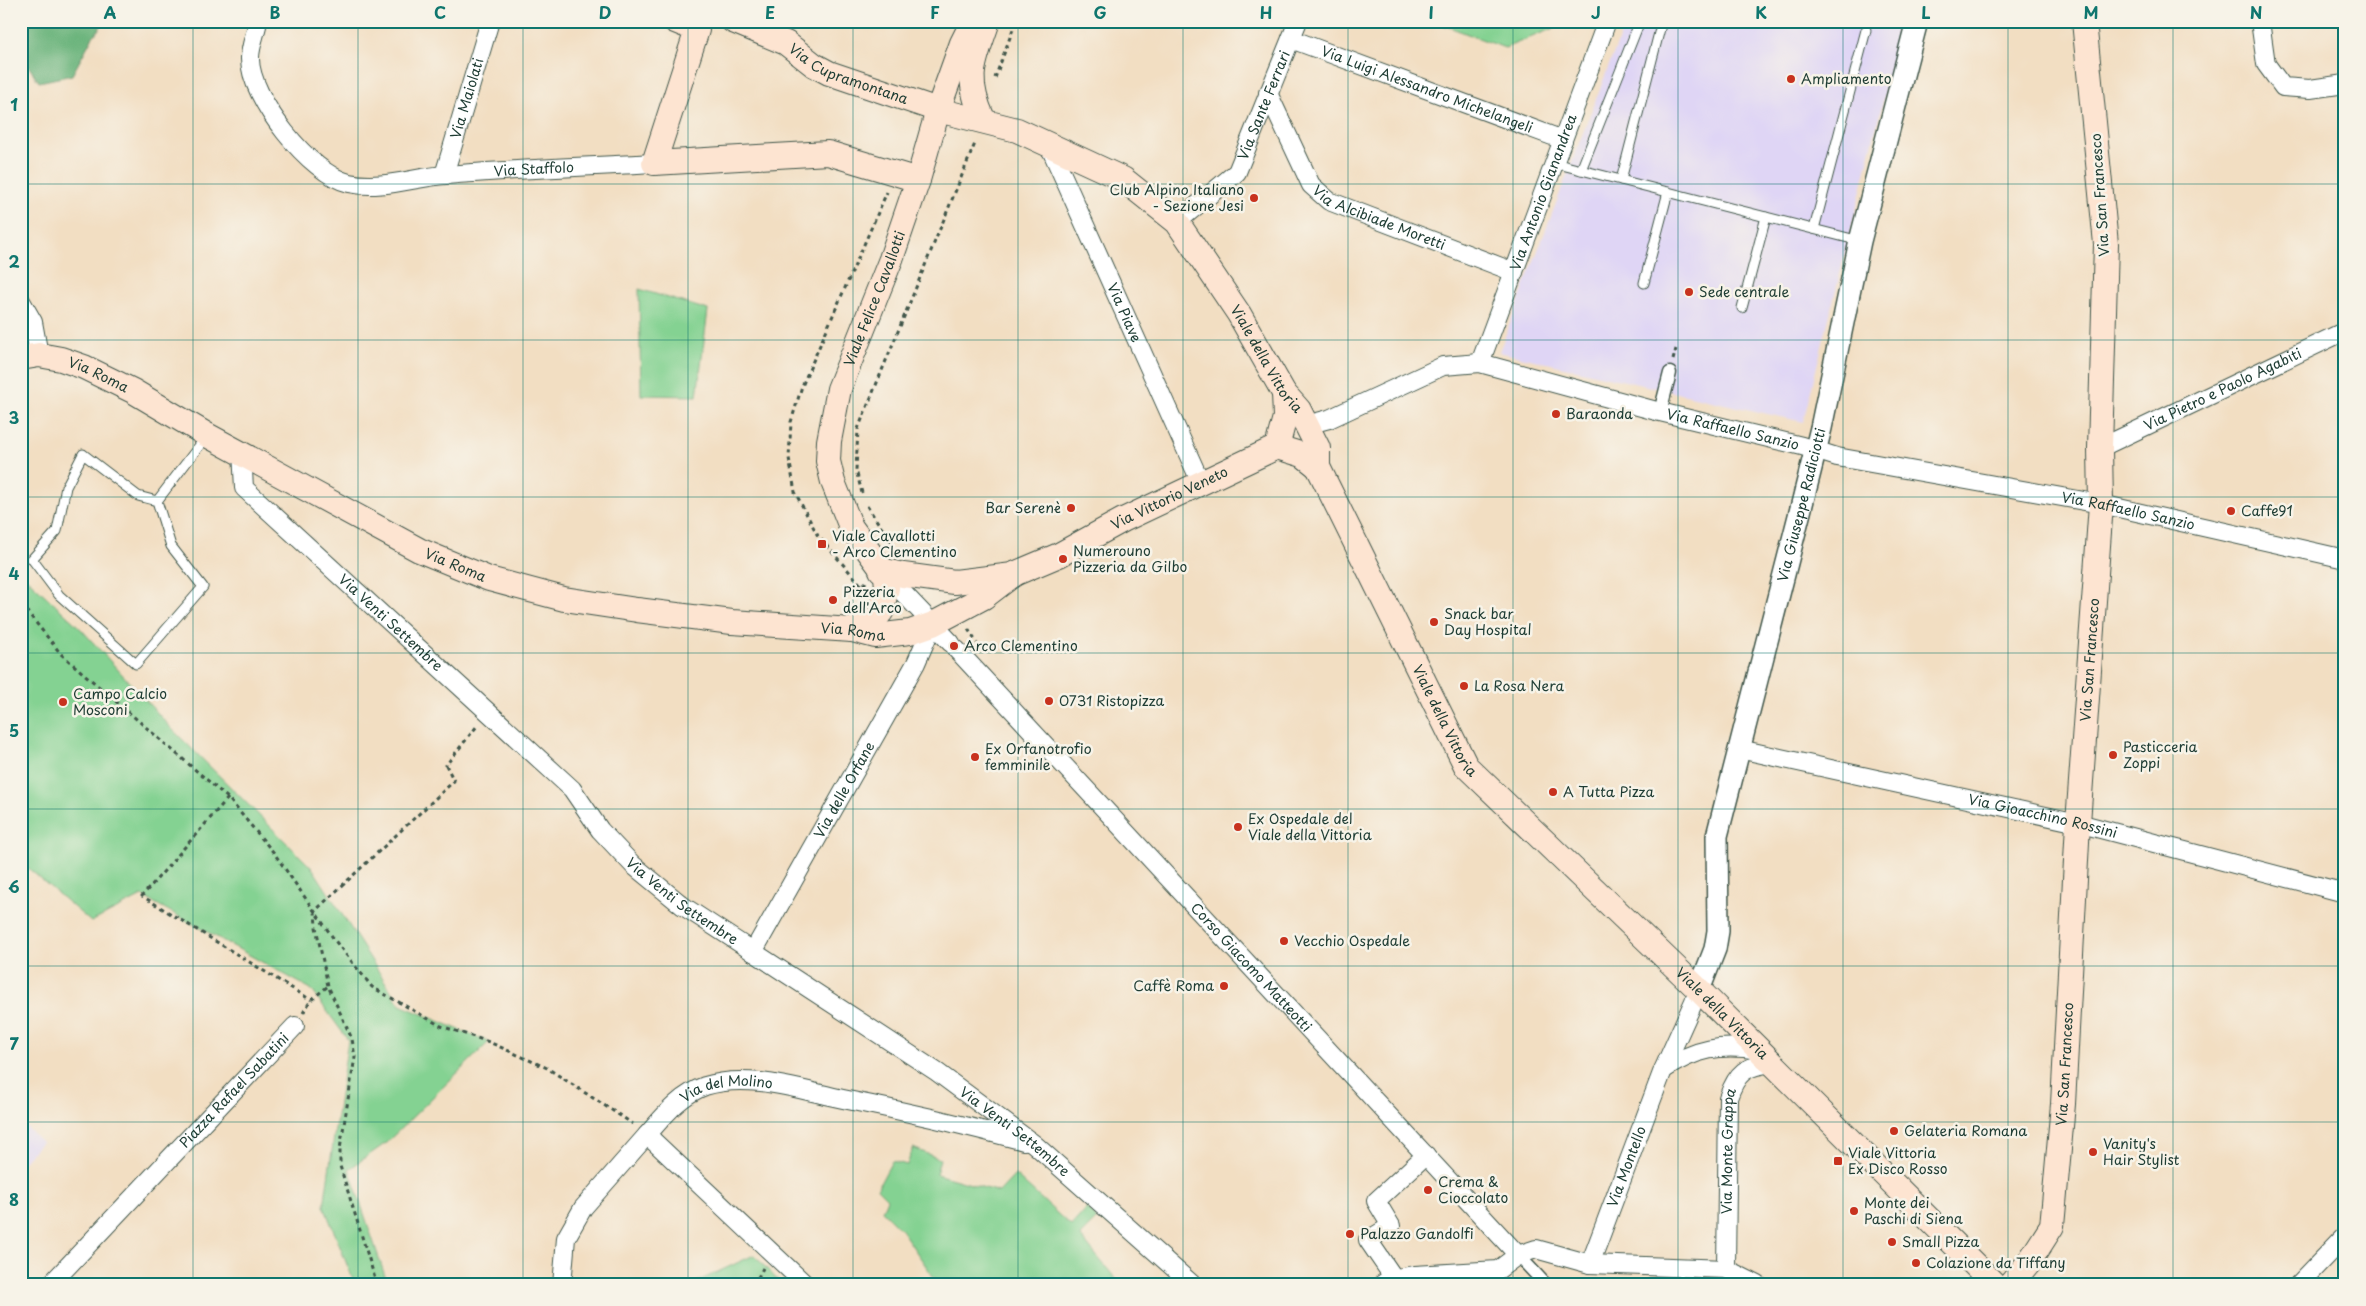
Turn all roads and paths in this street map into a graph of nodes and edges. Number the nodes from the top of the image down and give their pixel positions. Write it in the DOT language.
graph roads {
  1 [pos="258,21"];
  2 [pos="490,21"];
  3 [pos="675,21"];
  4 [pos="733,21"];
  5 [pos="973,21"];
  6 [pos="988,21"];
  7 [pos="1298,21"];
  8 [pos="1607,21"];
  9 [pos="1640,21"];
  10 [pos="1662,21"];
  11 [pos="1917,21"];
  12 [pos="2084,21"];
  13 [pos="2260,21"];
  14 [pos="698,25"];
  15 [pos="1866,30"];
  16 [pos="1291,40"];
  17 [pos="2345,84"];
  18 [pos="1268,93"];
  19 [pos="938,110"];
  20 [pos="979,119"];
  21 [pos="1563,140"];
  22 [pos="1048,143"];
  23 [pos="654,163"];
  24 [pos="1554,163"];
  25 [pos="1581,170"];
  26 [pos="444,175"];
  27 [pos="919,175"];
  28 [pos="1621,180"];
  29 [pos="1668,192"];
  30 [pos="1766,217"];
  31 [pos="1178,222"];
  32 [pos="1814,229"];
  33 [pos="1860,241"];
  34 [pos="1514,272"];
  35 [pos="1644,283"];
  36 [pos="24,308"];
  37 [pos="1742,308"];
  38 [pos="2345,331"];
  39 [pos="30,357"];
  40 [pos="1480,363"];
  41 [pos="1670,373"];
  42 [pos="1284,394"];
  43 [pos="1660,412"];
  44 [pos="1306,425"];
  45 [pos="207,435"];
  46 [pos="1277,447"];
  47 [pos="2100,448"];
  48 [pos="1815,450"];
  49 [pos="242,452"];
  50 [pos="1318,467"];
  51 [pos="1200,483"];
  52 [pos="157,501"];
  53 [pos="2101,504"];
  54 [pos="2345,559"];
  55 [pos="884,573"];
  56 [pos="1014,574"];
  57 [pos="21,604"];
  58 [pos="933,624"];
  59 [pos="852,630"];
  60 [pos="488,711"];
  61 [pos="1739,749"];
  62 [pos="228,798"];
  63 [pos="2078,823"];
  64 [pos="2345,894"];
  65 [pos="315,911"];
  66 [pos="753,952"];
  67 [pos="328,986"];
  68 [pos="1699,990"];
  69 [pos="311,1000"];
  70 [pos="295,1026"];
  71 [pos="1766,1056"];
  72 [pos="1663,1070"];
  73 [pos="647,1135"];
  74 [pos="1034,1144"];
  75 [pos="1426,1155"];
  76 [pos="2345,1236"];
  77 [pos="1518,1255"];
  78 [pos="1590,1264"];
  79 [pos="1726,1269"];
  80 [pos="1387,1282"];
  81 [pos="50,1285"];
  82 [pos="377,1285"];
  83 [pos="562,1285"];
  84 [pos="806,1285"];
  85 [pos="1193,1285"];
  86 [pos="1546,1285"];
  87 [pos="1758,1285"];
  88 [pos="1995,1285"];
  89 [pos="2010,1285"];
  90 [pos="2298,1285"];
  1 -- 26 [label="street, Via Staffolo"];
  2 -- 26 [label="street, Via Maiolati"];
  3 -- 14 [label="main road"];
  4 -- 19 [label="main road, Via Cupramontana"];
  5 -- 19 [label="main road, Viale Felice Cavallotti"];
  6 -- 20 [label="main road"];
  7 -- 16 [label="street, Via Sante Ferrari"];
  8 -- 21 [label="street, Via Antonio Gianandrea"];
  9 -- 25 [label="lane"];
  10 -- 28 [label="lane"];
  11 -- 33 [label="street, Via Giuseppe Radiciotti"];
  12 -- 47 [label="main road, Via San Francesco"];
  13 -- 17 [label="street"];
  14 -- 23 [label="main road"];
  15 -- 32 [label="lane"];
  16 -- 18 [label="street, Via Sante Ferrari"];
  16 -- 21 [label="street, Via Luigi Alessandro Michelangeli"];
  18 -- 31 [label="street, Via Sante Ferrari"];
  18 -- 34 [label="street, Via Alcibiade Moretti"];
  19 -- 20 [label="main road, Viale della Vittoria"];
  19 -- 27 [label="main road, Viale Felice Cavallotti"];
  20 -- 22 [label="main road, Viale della Vittoria"];
  20 -- 27 [label="main road"];
  21 -- 24 [label="street, Via Antonio Gianandrea"];
  22 -- 31 [label="main road, Viale della Vittoria"];
  22 -- 51 [label="street, Via Piave"];
  23 -- 26 [label="street, Via Staffolo"];
  23 -- 27 [label="main road, Via Staffolo"];
  24 -- 25 [label="lane"];
  24 -- 34 [label="street, Via Antonio Gianandrea"];
  25 -- 28 [label="lane"];
  27 -- 55 [label="main road, Viale Felice Cavallotti"];
  28 -- 29 [label="lane"];
  29 -- 30 [label="lane"];
  29 -- 35 [label="lane"];
  30 -- 32 [label="lane"];
  30 -- 37 [label="lane"];
  31 -- 42 [label="main road, Viale della Vittoria"];
  32 -- 33 [label="lane"];
  33 -- 48 [label="street, Via Giuseppe Radiciotti"];
  34 -- 40 [label="street, Via Antonio Gianandrea"];
  36 -- 39 [label="street"];
  38 -- 47 [label="street, Via Pietro e Paolo Agabiti"];
  39 -- 45 [label="main road, Via Roma"];
  40 -- 43 [label="street, Via Raffaello Sanzio"];
  40 -- 44 [label="street, Via Raffaello Sanzio"];
  41 -- 43 [label="street"];
  42 -- 44 [label="main road, Viale della Vittoria"];
  42 -- 46 [label="main road"];
  43 -- 48 [label="street, Via Raffaello Sanzio"];
  44 -- 50 [label="main road, Viale della Vittoria"];
  45 -- 49 [label="main road, Via Roma"];
  45 -- 52 [label="lane"];
  46 -- 50 [label="main road"];
  46 -- 51 [label="main road, Via Vittorio Veneto"];
  47 -- 53 [label="main road, Via San Francesco"];
  48 -- 53 [label="street, Via Raffaello Sanzio"];
  48 -- 61 [label="street, Via Giuseppe Radiciotti"];
  49 -- 59 [label="main road, Via Roma"];
  49 -- 60 [label="street, Via Venti Settembre"];
  50 -- 68 [label="main road, Viale della Vittoria"];
  51 -- 56 [label="main road, Via Vittorio Veneto"];
  52 -- 52 [label="lane"];
  53 -- 54 [label="street, Via Raffaello Sanzio"];
  53 -- 63 [label="main road, Via San Francesco"];
  55 -- 56 [label="main road"];
  55 -- 58 [label="street, Viale Felice Cavallotti"];
  55 -- 59 [label="main road"];
  56 -- 58 [label="main road, Via Vittorio Veneto"];
  57 -- 62 [label="path"];
  58 -- 59 [label="main road, Via Roma"];
  58 -- 66 [label="street, Via delle Orfane"];
  58 -- 75 [label="street, Corso Giacomo Matteotti"];
  60 -- 65 [label="path"];
  60 -- 66 [label="street, Via Venti Settembre"];
  61 -- 63 [label="street, Via Gioacchino Rossini"];
  61 -- 68 [label="street, Via Giuseppe Radiciotti"];
  62 -- 65 [label="path"];
  62 -- 69 [label="path"];
  63 -- 64 [label="street, Via Gioacchino Rossini"];
  63 -- 89 [label="main road, Via San Francesco"];
  65 -- 67 [label="path"];
  65 -- 73 [label="path"];
  66 -- 74 [label="street, Via Venti Settembre"];
  67 -- 69 [label="path"];
  67 -- 82 [label="path"];
  68 -- 71 [label="main road, Viale della Vittoria"];
  68 -- 72 [label="street, Via Montello"];
  69 -- 70 [label="path"];
  70 -- 81 [label="street, Piazza Rafael Sabatini"];
  71 -- 72 [label="street"];
  71 -- 79 [label="street, Via Monte Grappa"];
  71 -- 88 [label="main road, Viale della Vittoria"];
  72 -- 78 [label="street, Via Montello"];
  73 -- 74 [label="street, Via del Molino"];
  73 -- 83 [label="street, Via del Molino"];
  73 -- 84 [label="street"];
  74 -- 85 [label="street, Via Venti Settembre"];
  75 -- 77 [label="street, Corso Giacomo Matteotti"];
  75 -- 80 [label="street"];
  76 -- 90 [label="street"];
  77 -- 78 [label="street"];
  77 -- 80 [label="street"];
  77 -- 86 [label="street, Corso Giacomo Matteotti"];
  78 -- 79 [label="street"];
  79 -- 87 [label="street"];
}
